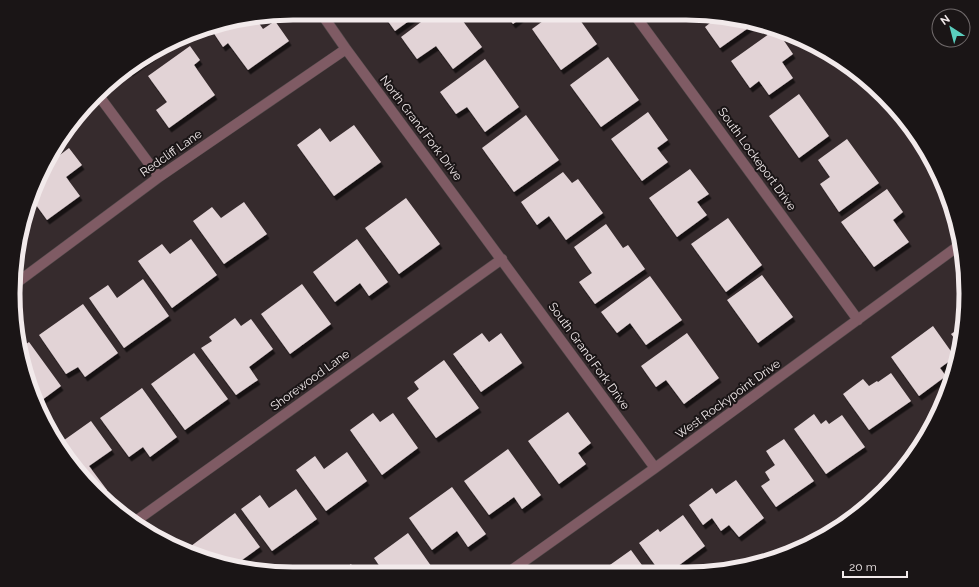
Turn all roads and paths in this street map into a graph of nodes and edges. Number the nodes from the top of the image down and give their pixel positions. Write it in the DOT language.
graph roads {
  1 [pos="326,20"];
  2 [pos="638,20"];
  3 [pos="346,48"];
  4 [pos="102,98"];
  5 [pos="159,177"];
  6 [pos="955,248"];
  7 [pos="502,259"];
  8 [pos="21,280"];
  9 [pos="858,320"];
  10 [pos="655,468"];
  11 [pos="139,519"];
  12 [pos="516,567"];
  1 -- 3 [label="street, North Grand Fork Drive"];
  2 -- 9 [label="street, South Lockeport Drive"];
  3 -- 5 [label="street, Redcliff Lane"];
  3 -- 7 [label="street, North Grand Fork Drive"];
  4 -- 5 [label="street"];
  5 -- 8 [label="street, Redcliff Lane"];
  6 -- 9 [label="street, West Rockypoint Drive"];
  7 -- 10 [label="street, South Grand Fork Drive"];
  7 -- 11 [label="street, Shorewood Lane"];
  9 -- 10 [label="street, West Rockypoint Drive"];
  10 -- 12 [label="street, West Rockypoint Drive"];
}
